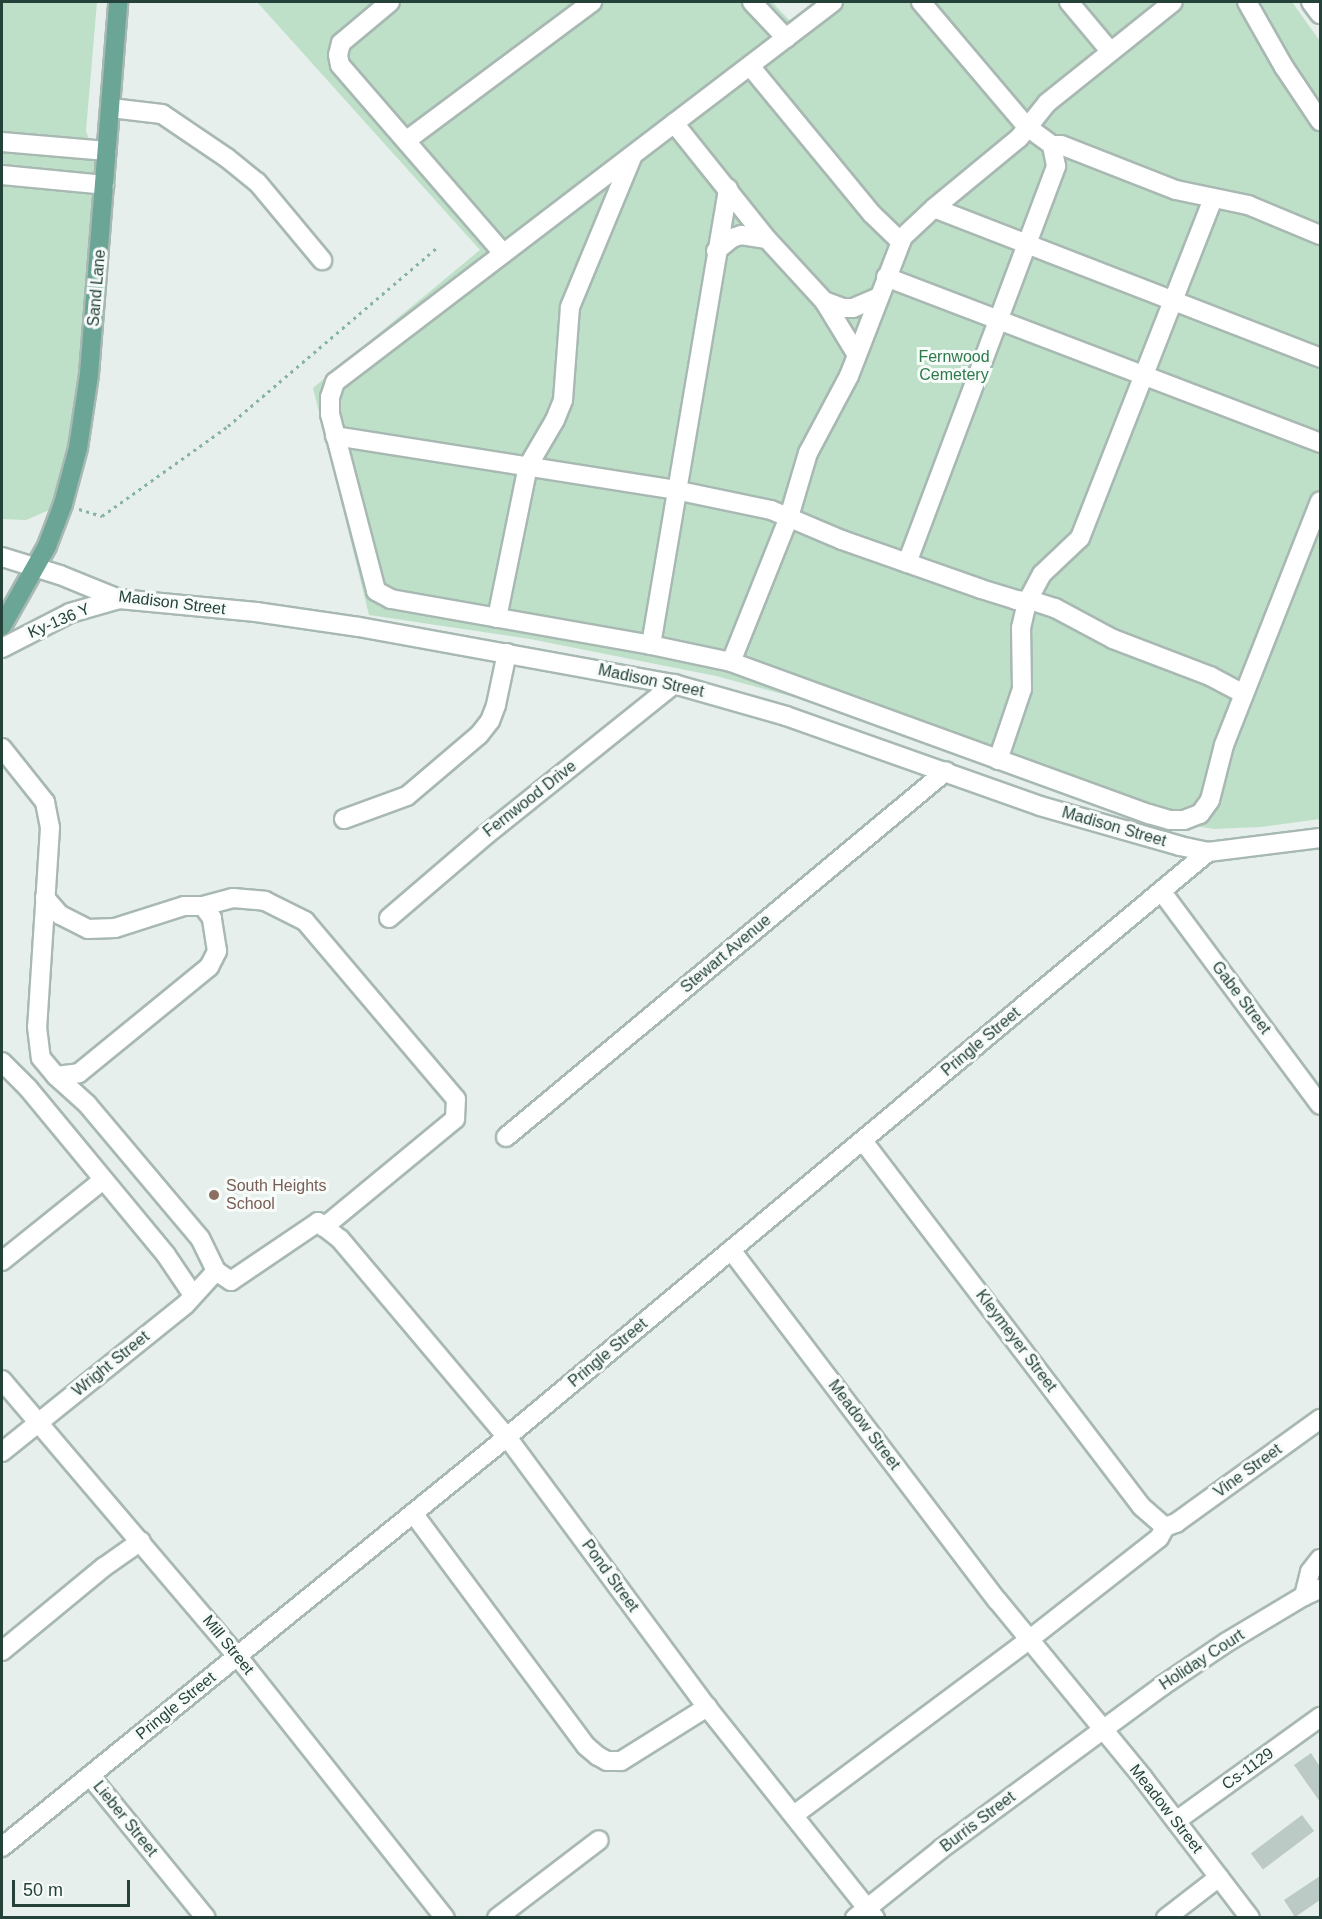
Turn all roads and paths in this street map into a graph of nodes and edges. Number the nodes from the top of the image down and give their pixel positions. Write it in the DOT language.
graph roads {
  1 [pos="118,2"];
  2 [pos="390,2"];
  3 [pos="592,2"];
  4 [pos="752,2"];
  5 [pos="833,2"];
  6 [pos="921,2"];
  7 [pos="1069,2"];
  8 [pos="1173,2"];
  9 [pos="1247,2"];
  10 [pos="1311,2"];
  11 [pos="1320,14"];
  12 [pos="786,38"];
  13 [pos="1110,51"];
  14 [pos="750,66"];
  15 [pos="111,108"];
  16 [pos="1320,121"];
  17 [pos="674,123"];
  18 [pos="1027,127"];
  19 [pos="406,140"];
  20 [pos="2,142"];
  21 [pos="1052,145"];
  22 [pos="108,151"];
  23 [pos="632,155"];
  24 [pos="2,175"];
  25 [pos="105,184"];
  26 [pos="728,188"];
  27 [pos="1213,199"];
  28 [pos="934,208"];
  29 [pos="1320,235"];
  30 [pos="766,239"];
  31 [pos="901,242"];
  32 [pos="1027,244"];
  33 [pos="439,246"];
  34 [pos="716,251"];
  35 [pos="503,253"];
  36 [pos="322,260"];
  37 [pos="886,277"];
  38 [pos="879,297"];
  39 [pos="824,301"];
  40 [pos="1172,301"];
  41 [pos="998,319"];
  42 [pos="857,356"];
  43 [pos="1320,358"];
  44 [pos="1143,375"];
  45 [pos="335,436"];
  46 [pos="1320,443"];
  47 [pos="528,466"];
  48 [pos="675,490"];
  49 [pos="1320,501"];
  50 [pos="63,504"];
  51 [pos="789,517"];
  52 [pos="2,557"];
  53 [pos="907,563"];
  54 [pos="36,567"];
  55 [pos="119,599"];
  56 [pos="1027,602"];
  57 [pos="497,618"];
  58 [pos="2,626"];
  59 [pos="651,645"];
  60 [pos="2,648"];
  61 [pos="507,652"];
  62 [pos="731,662"];
  63 [pos="674,684"];
  64 [pos="1244,694"];
  65 [pos="2,748"];
  66 [pos="998,760"];
  67 [pos="946,771"];
  68 [pos="344,819"];
  69 [pos="1320,838"];
  70 [pos="1208,852"];
  71 [pos="1162,892"];
  72 [pos="45,898"];
  73 [pos="203,906"];
  74 [pos="389,918"];
  75 [pos="2,1063"];
  76 [pos="56,1076"];
  77 [pos="1317,1093"];
  78 [pos="506,1137"];
  79 [pos="863,1141"];
  80 [pos="103,1180"];
  81 [pos="324,1227"];
  82 [pos="731,1250"];
  83 [pos="2,1261"];
  84 [pos="216,1271"];
  85 [pos="194,1295"];
  86 [pos="2,1380"];
  87 [pos="1320,1419"];
  88 [pos="37,1423"];
  89 [pos="507,1437"];
  90 [pos="2,1452"];
  91 [pos="413,1513"];
  92 [pos="1170,1525"];
  93 [pos="141,1541"];
  94 [pos="1320,1559"];
  95 [pos="1312,1592"];
  96 [pos="1032,1642"];
  97 [pos="2,1651"];
  98 [pos="238,1656"];
  99 [pos="707,1707"];
  100 [pos="1320,1717"];
  101 [pos="1103,1729"];
  102 [pos="90,1776"];
  103 [pos="794,1815"];
  104 [pos="1176,1821"];
  105 [pos="599,1840"];
  106 [pos="2,1847"];
  107 [pos="1219,1877"];
  108 [pos="866,1914"];
  109 [pos="206,1917"];
  110 [pos="445,1917"];
  111 [pos="497,1917"];
  112 [pos="1166,1917"];
  113 [pos="1250,1917"];
  1 -- 15 [label="main road, Sand Lane"];
  2 -- 19 [label="street"];
  3 -- 19 [label="street"];
  4 -- 12 [label="street"];
  5 -- 12 [label="street"];
  6 -- 18 [label="street"];
  7 -- 13 [label="street"];
  8 -- 13 [label="street"];
  9 -- 16 [label="street"];
  10 -- 11 [label="street"];
  12 -- 14 [label="street"];
  13 -- 18 [label="street"];
  14 -- 17 [label="street"];
  14 -- 31 [label="street"];
  15 -- 22 [label="main road, Sand Lane"];
  15 -- 36 [label="street"];
  17 -- 23 [label="street"];
  17 -- 26 [label="street"];
  18 -- 21 [label="street"];
  18 -- 28 [label="street"];
  19 -- 35 [label="street"];
  20 -- 22 [label="street"];
  21 -- 27 [label="street"];
  21 -- 32 [label="street"];
  22 -- 25 [label="main road, Sand Lane"];
  23 -- 35 [label="street"];
  23 -- 47 [label="street"];
  24 -- 25 [label="street"];
  25 -- 50 [label="main road, Sand Lane"];
  26 -- 30 [label="street"];
  26 -- 34 [label="street"];
  27 -- 29 [label="street"];
  27 -- 40 [label="street"];
  28 -- 31 [label="street"];
  28 -- 32 [label="street"];
  30 -- 34 [label="street"];
  30 -- 39 [label="street"];
  31 -- 37 [label="street"];
  32 -- 40 [label="street"];
  32 -- 41 [label="street"];
  33 -- 50 [label="path"];
  34 -- 48 [label="street"];
  35 -- 45 [label="street"];
  37 -- 38 [label="street"];
  37 -- 41 [label="street"];
  38 -- 39 [label="street"];
  38 -- 42 [label="street"];
  39 -- 42 [label="street"];
  40 -- 43 [label="street"];
  40 -- 44 [label="street"];
  41 -- 44 [label="street"];
  41 -- 53 [label="street"];
  42 -- 51 [label="street"];
  44 -- 46 [label="street"];
  44 -- 56 [label="street"];
  45 -- 47 [label="street"];
  45 -- 57 [label="street"];
  47 -- 48 [label="street"];
  47 -- 57 [label="street"];
  48 -- 51 [label="street"];
  48 -- 59 [label="street"];
  49 -- 64 [label="street"];
  50 -- 54 [label="main road, Sand Lane"];
  51 -- 53 [label="street"];
  51 -- 62 [label="street"];
  52 -- 54 [label="street, Madison Street"];
  53 -- 56 [label="street"];
  54 -- 55 [label="street, Madison Street"];
  54 -- 58 [label="main road"];
  55 -- 60 [label="street, Ky-136 Y"];
  55 -- 61 [label="street, Madison Street"];
  56 -- 64 [label="street"];
  56 -- 66 [label="street"];
  57 -- 59 [label="street"];
  59 -- 62 [label="street"];
  61 -- 63 [label="street, Madison Street"];
  61 -- 68 [label="street"];
  62 -- 66 [label="street"];
  63 -- 67 [label="street, Madison Street"];
  63 -- 74 [label="street, Fernwood Drive"];
  64 -- 66 [label="street"];
  65 -- 72 [label="street"];
  67 -- 70 [label="street, Madison Street"];
  67 -- 78 [label="street, Stewart Avenue"];
  69 -- 70 [label="street, Madison Street"];
  70 -- 71 [label="street, Pringle Street"];
  71 -- 77 [label="street, Gabe Street"];
  71 -- 79 [label="street, Pringle Street"];
  72 -- 73 [label="street"];
  72 -- 76 [label="street"];
  73 -- 76 [label="street"];
  73 -- 81 [label="street"];
  75 -- 80 [label="street"];
  76 -- 84 [label="street"];
  79 -- 82 [label="street, Pringle Street"];
  79 -- 92 [label="street, Kleymeyer Street"];
  80 -- 83 [label="street"];
  80 -- 85 [label="street"];
  81 -- 84 [label="street"];
  81 -- 89 [label="street, Pond Street"];
  82 -- 89 [label="street, Pringle Street"];
  82 -- 96 [label="street, Meadow Street"];
  84 -- 85 [label="street, Wright Street"];
  85 -- 88 [label="street, Wright Street"];
  86 -- 88 [label="street, Mill Street"];
  87 -- 92 [label="street, Vine Street"];
  88 -- 90 [label="street, Wright Street"];
  88 -- 93 [label="street, Mill Street"];
  89 -- 91 [label="street, Pringle Street"];
  89 -- 99 [label="street, Pond Street"];
  91 -- 98 [label="street, Pringle Street"];
  91 -- 99 [label="street"];
  92 -- 96 [label="street, Vine Street"];
  93 -- 97 [label="street"];
  93 -- 98 [label="street, Mill Street"];
  94 -- 95 [label="street, Holiday Court"];
  95 -- 101 [label="street, Holiday Court"];
  96 -- 101 [label="street, Meadow Street"];
  96 -- 103 [label="street, Vine Street"];
  98 -- 102 [label="street, Pringle Street"];
  98 -- 110 [label="street, Mill Street"];
  99 -- 103 [label="street, Pond Street"];
  100 -- 104 [label="street, Cs-1129"];
  101 -- 104 [label="street, Meadow Street"];
  101 -- 108 [label="street, Burris Street"];
  102 -- 106 [label="street, Pringle Street"];
  102 -- 109 [label="street, Lieber Street"];
  103 -- 108 [label="street, Pond Street"];
  104 -- 107 [label="street, Meadow Street"];
  105 -- 111 [label="street"];
  107 -- 112 [label="street"];
  107 -- 113 [label="street, Meadow Street"];
}
